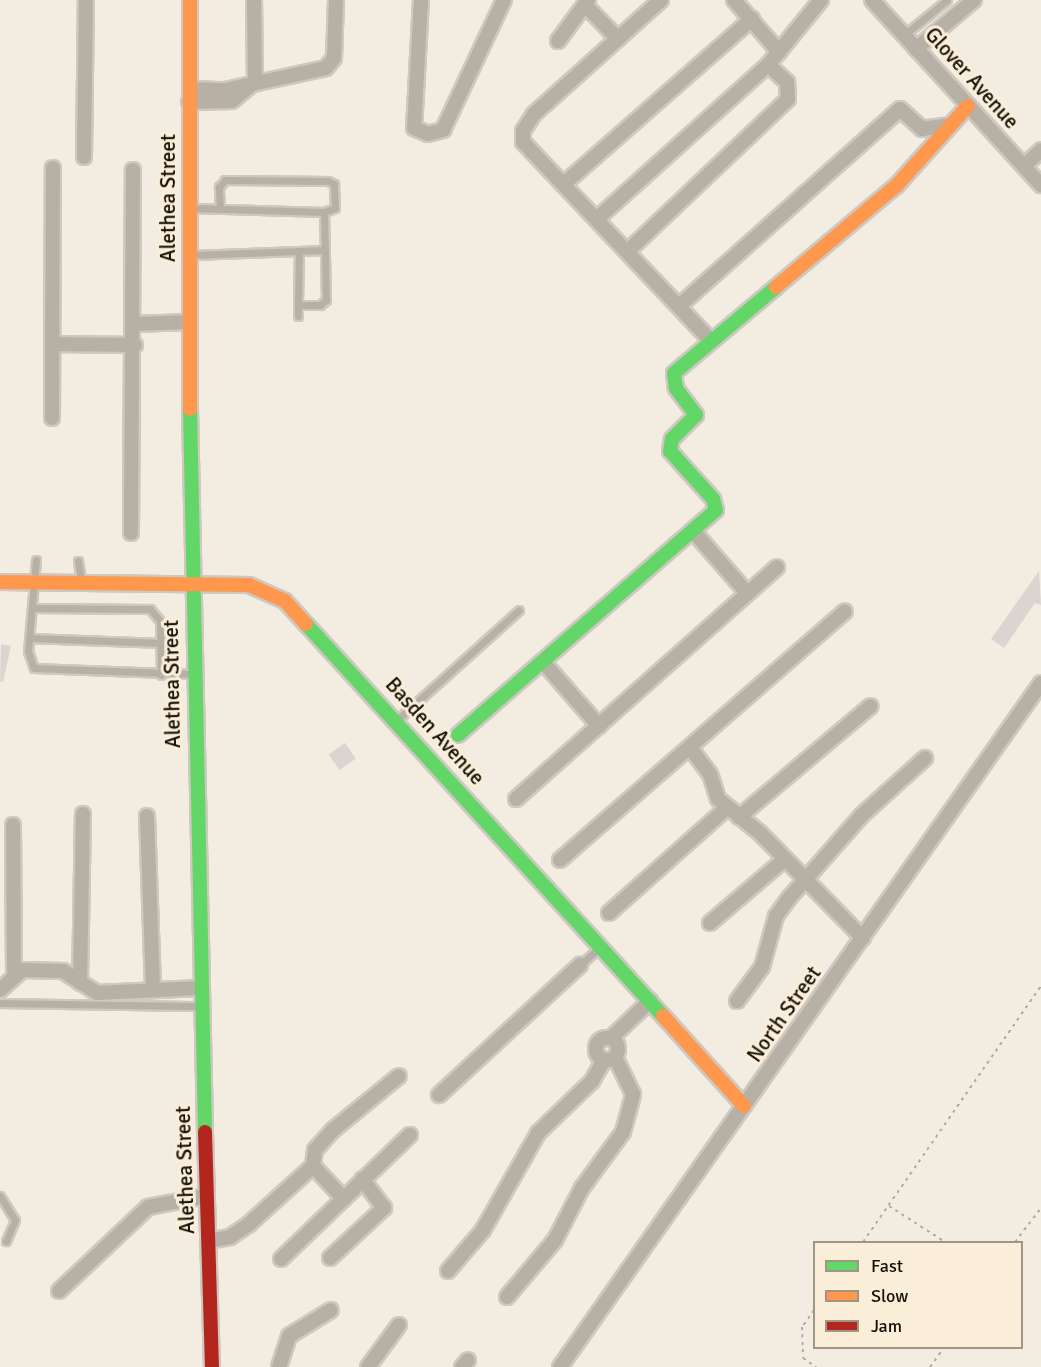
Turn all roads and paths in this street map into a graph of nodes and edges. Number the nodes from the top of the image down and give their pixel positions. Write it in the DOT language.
graph roads {
  1 [pos="86,0"];
  2 [pos="190,0"];
  3 [pos="254,0"];
  4 [pos="336,0"];
  5 [pos="421,0"];
  6 [pos="504,0"];
  7 [pos="661,0"];
  8 [pos="734,0"];
  9 [pos="820,0"];
  10 [pos="872,0"];
  11 [pos="947,0"];
  12 [pos="974,0"];
  13 [pos="588,4"];
  14 [pos="752,19"];
  15 [pos="904,35"];
  16 [pos="617,38"];
  17 [pos="558,41"];
  18 [pos="916,49"];
  19 [pos="779,52"];
  20 [pos="768,65"];
  21 [pos="255,82"];
  22 [pos="190,96"];
  23 [pos="968,106"];
  24 [pos="949,125"];
  25 [pos="1041,150"];
  26 [pos="84,157"];
  27 [pos="1024,166"];
  28 [pos="53,168"];
  29 [pos="133,170"];
  30 [pos="565,183"];
  31 [pos="1041,184"];
  32 [pos="189,208"];
  33 [pos="220,209"];
  34 [pos="324,213"];
  35 [pos="599,218"];
  36 [pos="325,250"];
  37 [pos="629,250"];
  38 [pos="299,251"];
  39 [pos="189,256"];
  40 [pos="298,305"];
  41 [pos="679,306"];
  42 [pos="298,316"];
  43 [pos="189,322"];
  44 [pos="135,324"];
  45 [pos="711,341"];
  46 [pos="55,344"];
  47 [pos="135,345"];
  48 [pos="52,418"];
  49 [pos="693,531"];
  50 [pos="131,533"];
  51 [pos="36,560"];
  52 [pos="78,561"];
  53 [pos="777,567"];
  54 [pos="0,582"];
  55 [pos="34,582"];
  56 [pos="81,582"];
  57 [pos="190,582"];
  58 [pos="747,593"];
  59 [pos="32,608"];
  60 [pos="519,610"];
  61 [pos="845,611"];
  62 [pos="29,638"];
  63 [pos="162,643"];
  64 [pos="544,663"];
  65 [pos="192,674"];
  66 [pos="161,675"];
  67 [pos="1041,683"];
  68 [pos="871,706"];
  69 [pos="397,720"];
  70 [pos="599,726"];
  71 [pos="458,735"];
  72 [pos="691,749"];
  73 [pos="925,758"];
  74 [pos="516,799"];
  75 [pos="728,808"];
  76 [pos="83,814"];
  77 [pos="147,816"];
  78 [pos="739,817"];
  79 [pos="12,825"];
  80 [pos="785,859"];
  81 [pos="560,860"];
  82 [pos="806,880"];
  83 [pos="609,913"];
  84 [pos="710,923"];
  85 [pos="863,938"];
  86 [pos="601,946"];
  87 [pos="580,965"];
  88 [pos="14,974"];
  89 [pos="80,983"];
  90 [pos="1041,986"];
  91 [pos="200,988"];
  92 [pos="0,990"];
  93 [pos="153,990"];
  94 [pos="737,1001"];
  95 [pos="0,1004"];
  96 [pos="653,1005"];
  97 [pos="201,1006"];
  98 [pos="612,1050"];
  99 [pos="399,1076"];
  100 [pos="439,1095"];
  101 [pos="744,1106"];
  102 [pos="410,1135"];
  103 [pos="313,1166"];
  104 [pos="362,1179"];
  105 [pos="0,1196"];
  106 [pos="207,1196"];
  107 [pos="344,1199"];
  108 [pos="889,1206"];
  109 [pos="1041,1208"];
  110 [pos="208,1240"];
  111 [pos="6,1241"];
  112 [pos="864,1241"];
  113 [pos="943,1241"];
  114 [pos="1016,1241"];
  115 [pos="330,1258"];
  116 [pos="281,1259"];
  117 [pos="448,1270"];
  118 [pos="59,1291"];
  119 [pos="507,1297"];
  120 [pos="331,1310"];
  121 [pos="813,1311"];
  122 [pos="399,1325"];
  123 [pos="943,1349"];
  124 [pos="212,1367"];
  125 [pos="279,1367"];
  126 [pos="368,1367"];
  127 [pos="560,1367"];
  128 [pos="816,1367"];
  129 [pos="930,1367"];
  1 -- 26 [label="street"];
  2 -- 22 [label="street, Alethea Street"];
  3 -- 21 [label="street"];
  4 -- 21 [label="street"];
  5 -- 6 [label="street"];
  7 -- 16 [label="street"];
  8 -- 14 [label="street"];
  9 -- 19 [label="street"];
  10 -- 15 [label="street, Glover Avenue"];
  11 -- 15 [label="lane"];
  12 -- 18 [label="street"];
  13 -- 16 [label="street"];
  13 -- 17 [label="street"];
  14 -- 19 [label="street"];
  14 -- 30 [label="street"];
  15 -- 18 [label="street, Glover Avenue"];
  16 -- 30 [label="street"];
  18 -- 23 [label="street, Glover Avenue"];
  19 -- 20 [label="street"];
  20 -- 35 [label="street"];
  20 -- 37 [label="street"];
  21 -- 22 [label="street"];
  22 -- 32 [label="street, Alethea Street"];
  23 -- 24 [label="street"];
  23 -- 27 [label="street, Glover Avenue"];
  24 -- 41 [label="street"];
  24 -- 45 [label="street"];
  25 -- 27 [label="street"];
  27 -- 31 [label="street, Glover Avenue"];
  28 -- 46 [label="street"];
  29 -- 44 [label="street"];
  30 -- 35 [label="street"];
  32 -- 33 [label="lane"];
  32 -- 39 [label="street, Alethea Street"];
  33 -- 34 [label="lane"];
  33 -- 34 [label="lane"];
  34 -- 36 [label="lane"];
  35 -- 37 [label="street"];
  36 -- 38 [label="lane"];
  36 -- 40 [label="lane"];
  37 -- 41 [label="street"];
  38 -- 39 [label="lane"];
  38 -- 40 [label="lane"];
  39 -- 43 [label="street, Alethea Street"];
  40 -- 42 [label="lane"];
  41 -- 45 [label="street"];
  43 -- 44 [label="street"];
  43 -- 57 [label="street, Alethea Street"];
  44 -- 47 [label="street"];
  45 -- 49 [label="street"];
  46 -- 47 [label="street"];
  46 -- 48 [label="street"];
  47 -- 50 [label="street"];
  49 -- 58 [label="street"];
  49 -- 64 [label="street"];
  51 -- 55 [label="lane"];
  52 -- 56 [label="lane"];
  53 -- 58 [label="street"];
  54 -- 55 [label="street, Basden Avenue"];
  55 -- 56 [label="street, Basden Avenue"];
  55 -- 59 [label="lane"];
  56 -- 57 [label="street, Basden Avenue"];
  57 -- 65 [label="street, Alethea Street"];
  57 -- 69 [label="street, Basden Avenue"];
  58 -- 70 [label="street"];
  59 -- 62 [label="lane"];
  59 -- 63 [label="lane"];
  60 -- 69 [label="lane"];
  61 -- 72 [label="street"];
  62 -- 63 [label="lane"];
  62 -- 66 [label="lane"];
  63 -- 66 [label="lane"];
  64 -- 70 [label="street"];
  64 -- 71 [label="street"];
  65 -- 66 [label="lane"];
  65 -- 91 [label="street, Alethea Street"];
  67 -- 85 [label="street, North Street"];
  68 -- 78 [label="street"];
  69 -- 86 [label="street, Basden Avenue"];
  70 -- 74 [label="street"];
  72 -- 75 [label="street"];
  72 -- 81 [label="street"];
  73 -- 82 [label="street"];
  75 -- 78 [label="street"];
  75 -- 83 [label="street"];
  76 -- 89 [label="street"];
  77 -- 93 [label="street"];
  78 -- 80 [label="street"];
  79 -- 88 [label="street"];
  80 -- 82 [label="street"];
  80 -- 84 [label="street"];
  82 -- 85 [label="street"];
  82 -- 94 [label="street"];
  85 -- 101 [label="street, North Street"];
  86 -- 87 [label="lane"];
  86 -- 96 [label="street, Basden Avenue"];
  87 -- 100 [label="street"];
  88 -- 89 [label="street"];
  88 -- 92 [label="street"];
  89 -- 93 [label="street"];
  90 -- 108 [label="path"];
  91 -- 93 [label="street"];
  91 -- 97 [label="street, Alethea Street"];
  95 -- 97 [label="lane"];
  96 -- 98 [label="street"];
  96 -- 101 [label="street, Basden Avenue"];
  97 -- 106 [label="street, Alethea Street"];
  98 -- 117 [label="street"];
  98 -- 119 [label="street"];
  99 -- 103 [label="street"];
  101 -- 127 [label="street, North Street"];
  102 -- 104 [label="street"];
  103 -- 107 [label="street"];
  103 -- 110 [label="street"];
  104 -- 107 [label="street"];
  104 -- 115 [label="street"];
  105 -- 111 [label="lane"];
  106 -- 110 [label="street, Alethea Street"];
  106 -- 118 [label="street"];
  107 -- 116 [label="street"];
  108 -- 112 [label="path"];
  108 -- 113 [label="path"];
  109 -- 114 [label="path"];
  110 -- 124 [label="street, Alethea Street"];
  120 -- 125 [label="street"];
  121 -- 128 [label="path"];
  122 -- 126 [label="street"];
  123 -- 129 [label="path"];
}
